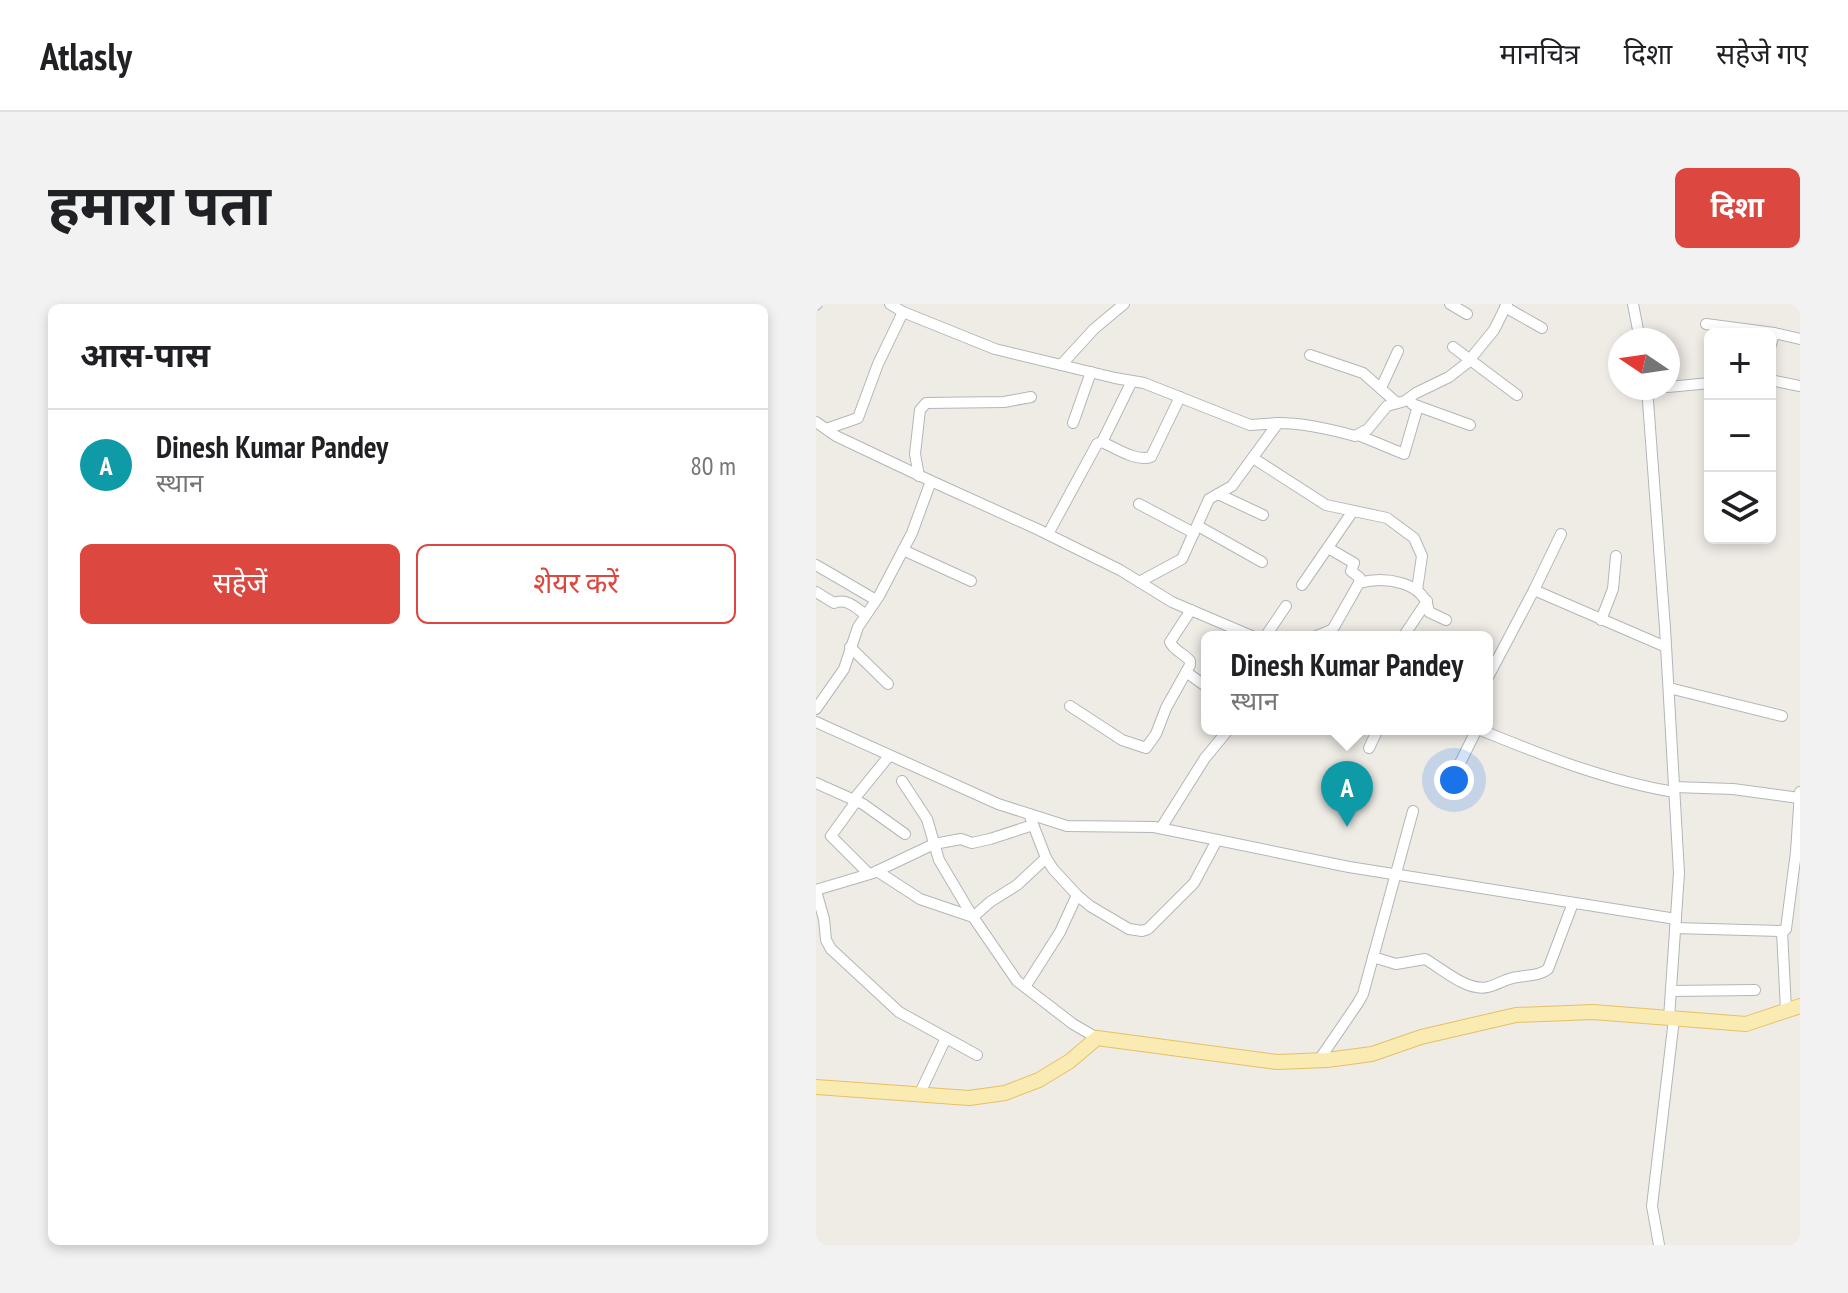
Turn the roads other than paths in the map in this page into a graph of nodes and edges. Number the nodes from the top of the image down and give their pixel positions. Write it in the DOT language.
graph roads {
  1 [pos="890,304"];
  2 [pos="1450,304"];
  3 [pos="1633,304"];
  4 [pos="1120,306"];
  5 [pos="1504,306"];
  6 [pos="903,312"];
  7 [pos="1467,314"];
  8 [pos="1706,324"];
  9 [pos="1542,328"];
  10 [pos="1638,328"];
  11 [pos="1736,328"];
  12 [pos="1776,333"];
  13 [pos="1800,339"];
  14 [pos="1453,347"];
  15 [pos="1398,351"];
  16 [pos="1310,355"];
  17 [pos="1471,359"];
  18 [pos="1061,365"];
  19 [pos="1091,372"];
  20 [pos="1132,381"];
  21 [pos="1776,381"];
  22 [pos="1704,384"];
  23 [pos="1680,386"];
  24 [pos="1800,386"];
  25 [pos="1381,388"];
  26 [pos="1517,395"];
  27 [pos="1031,397"];
  28 [pos="1180,397"];
  29 [pos="1650,400"];
  30 [pos="1401,402"];
  31 [pos="1418,406"];
  32 [pos="1073,423"];
  33 [pos="1278,423"];
  34 [pos="1470,425"];
  35 [pos="821,426"];
  36 [pos="1358,435"];
  37 [pos="1102,442"];
  38 [pos="1253,458"];
  39 [pos="919,476"];
  40 [pos="931,481"];
  41 [pos="1218,494"];
  42 [pos="1139,504"];
  43 [pos="1353,511"];
  44 [pos="1263,515"];
  45 [pos="1196,529"];
  46 [pos="1048,534"];
  47 [pos="1561,534"];
  48 [pos="1328,548"];
  49 [pos="903,550"];
  50 [pos="1616,556"];
  51 [pos="1262,562"];
  52 [pos="816,565"];
  53 [pos="971,581"];
  54 [pos="1139,582"];
  55 [pos="1359,583"];
  56 [pos="1302,585"];
  57 [pos="1417,590"];
  58 [pos="1534,590"];
  59 [pos="816,592"];
  60 [pos="876,600"];
  61 [pos="1427,601"];
  62 [pos="1286,606"];
  63 [pos="1191,610"];
  64 [pos="866,615"];
  65 [pos="1446,620"];
  66 [pos="1601,620"];
  67 [pos="1231,631"];
  68 [pos="1269,631"];
  69 [pos="1329,631"];
  70 [pos="1407,631"];
  71 [pos="850,647"];
  72 [pos="1666,647"];
  73 [pos="1493,668"];
  74 [pos="1186,672"];
  75 [pos="1201,683"];
  76 [pos="888,684"];
  77 [pos="1669,688"];
  78 [pos="1070,706"];
  79 [pos="816,709"];
  80 [pos="1782,716"];
  81 [pos="816,722"];
  82 [pos="1224,735"];
  83 [pos="1375,735"];
  84 [pos="1474,735"];
  85 [pos="1492,735"];
  86 [pos="1369,748"];
  87 [pos="889,756"];
  88 [pos="1458,767"];
  89 [pos="902,781"];
  90 [pos="816,783"];
  91 [pos="1674,790"];
  92 [pos="1800,792"];
  93 [pos="1799,798"];
  94 [pos="856,800"];
  95 [pos="1413,811"];
  96 [pos="1031,819"];
  97 [pos="1161,828"];
  98 [pos="905,834"];
  99 [pos="1217,840"];
  100 [pos="934,844"];
  101 [pos="1798,852"];
  102 [pos="1046,858"];
  103 [pos="873,872"];
  104 [pos="1396,875"];
  105 [pos="816,891"];
  106 [pos="1077,895"];
  107 [pos="1573,903"];
  108 [pos="973,917"];
  109 [pos="1675,924"];
  110 [pos="1782,931"];
  111 [pos="1373,957"];
  112 [pos="1025,987"];
  113 [pos="1755,990"];
  114 [pos="1671,991"];
  115 [pos="1793,1008"];
  116 [pos="1671,1018"];
  117 [pos="946,1038"];
  118 [pos="1097,1038"];
  119 [pos="977,1055"];
  120 [pos="1319,1060"];
  121 [pos="816,1087"];
  122 [pos="919,1095"];
  123 [pos="1659,1245"];
  1 -- 6 [label="street"];
  2 -- 7 [label="street"];
  3 -- 10 [label="street"];
  4 -- 18 [label="street"];
  5 -- 9 [label="street"];
  5 -- 17 [label="street"];
  6 -- 18 [label="street"];
  6 -- 35 [label="street"];
  8 -- 11 [label="street"];
  12 -- 13 [label="street"];
  14 -- 17 [label="street"];
  15 -- 25 [label="street"];
  16 -- 25 [label="street"];
  17 -- 26 [label="street"];
  17 -- 30 [label="street"];
  18 -- 19 [label="street"];
  19 -- 20 [label="street"];
  19 -- 32 [label="street"];
  20 -- 28 [label="street"];
  20 -- 37 [label="street"];
  21 -- 24 [label="street"];
  22 -- 23 [label="street"];
  25 -- 30 [label="street"];
  27 -- 39 [label="street"];
  28 -- 33 [label="street"];
  28 -- 37 [label="street"];
  29 -- 72 [label="street"];
  30 -- 31 [label="street"];
  30 -- 36 [label="street"];
  31 -- 34 [label="street"];
  31 -- 36 [label="street"];
  33 -- 36 [label="street"];
  33 -- 38 [label="street"];
  35 -- 39 [label="street"];
  37 -- 46 [label="street"];
  38 -- 41 [label="street"];
  38 -- 43 [label="street"];
  39 -- 40 [label="street"];
  40 -- 46 [label="street"];
  40 -- 49 [label="street"];
  41 -- 44 [label="street"];
  41 -- 45 [label="street"];
  42 -- 45 [label="street"];
  43 -- 48 [label="street"];
  43 -- 57 [label="street"];
  45 -- 51 [label="street"];
  45 -- 54 [label="street"];
  46 -- 54 [label="street"];
  47 -- 58 [label="street"];
  48 -- 55 [label="street"];
  48 -- 56 [label="street"];
  49 -- 53 [label="street"];
  49 -- 60 [label="street"];
  50 -- 66 [label="street"];
  52 -- 60 [label="street"];
  54 -- 63 [label="street"];
  55 -- 57 [label="street"];
  55 -- 69 [label="street"];
  57 -- 61 [label="street"];
  58 -- 66 [label="street"];
  58 -- 73 [label="street"];
  59 -- 64 [label="street"];
  60 -- 64 [label="street"];
  61 -- 65 [label="street"];
  61 -- 70 [label="street"];
  62 -- 68 [label="street"];
  63 -- 67 [label="street"];
  63 -- 74 [label="street"];
  64 -- 71 [label="street"];
  66 -- 72 [label="street"];
  71 -- 76 [label="street"];
  71 -- 79 [label="street"];
  72 -- 77 [label="street"];
  74 -- 75 [label="street"];
  74 -- 78 [label="street"];
  77 -- 80 [label="street"];
  77 -- 91 [label="street"];
  81 -- 87 [label="street"];
  82 -- 97 [label="street"];
  83 -- 86 [label="street"];
  84 -- 88 [label="street"];
  85 -- 91 [label="street"];
  87 -- 94 [label="street"];
  87 -- 96 [label="street"];
  89 -- 100 [label="street"];
  90 -- 94 [label="street"];
  91 -- 93 [label="street"];
  91 -- 109 [label="street"];
  92 -- 93 [label="street"];
  93 -- 101 [label="street"];
  94 -- 98 [label="street"];
  94 -- 103 [label="street"];
  95 -- 104 [label="street"];
  96 -- 97 [label="street"];
  96 -- 100 [label="street"];
  96 -- 102 [label="street"];
  97 -- 99 [label="street"];
  99 -- 104 [label="street"];
  99 -- 106 [label="street"];
  100 -- 103 [label="street"];
  100 -- 108 [label="street"];
  101 -- 110 [label="street"];
  102 -- 106 [label="street"];
  102 -- 108 [label="street"];
  103 -- 105 [label="street"];
  103 -- 108 [label="street"];
  104 -- 107 [label="street"];
  104 -- 111 [label="street"];
  105 -- 117 [label="street"];
  106 -- 112 [label="street"];
  107 -- 109 [label="street"];
  107 -- 111 [label="street"];
  108 -- 112 [label="street"];
  109 -- 110 [label="street"];
  109 -- 114 [label="street"];
  110 -- 115 [label="street"];
  111 -- 120 [label="street"];
  112 -- 118 [label="street"];
  113 -- 114 [label="street"];
  114 -- 116 [label="street"];
  115 -- 116 [label="main road"];
  116 -- 120 [label="main road"];
  116 -- 123 [label="street"];
  117 -- 119 [label="street"];
  117 -- 122 [label="street"];
  118 -- 120 [label="main road"];
  118 -- 122 [label="main road"];
  121 -- 122 [label="main road"];
}
